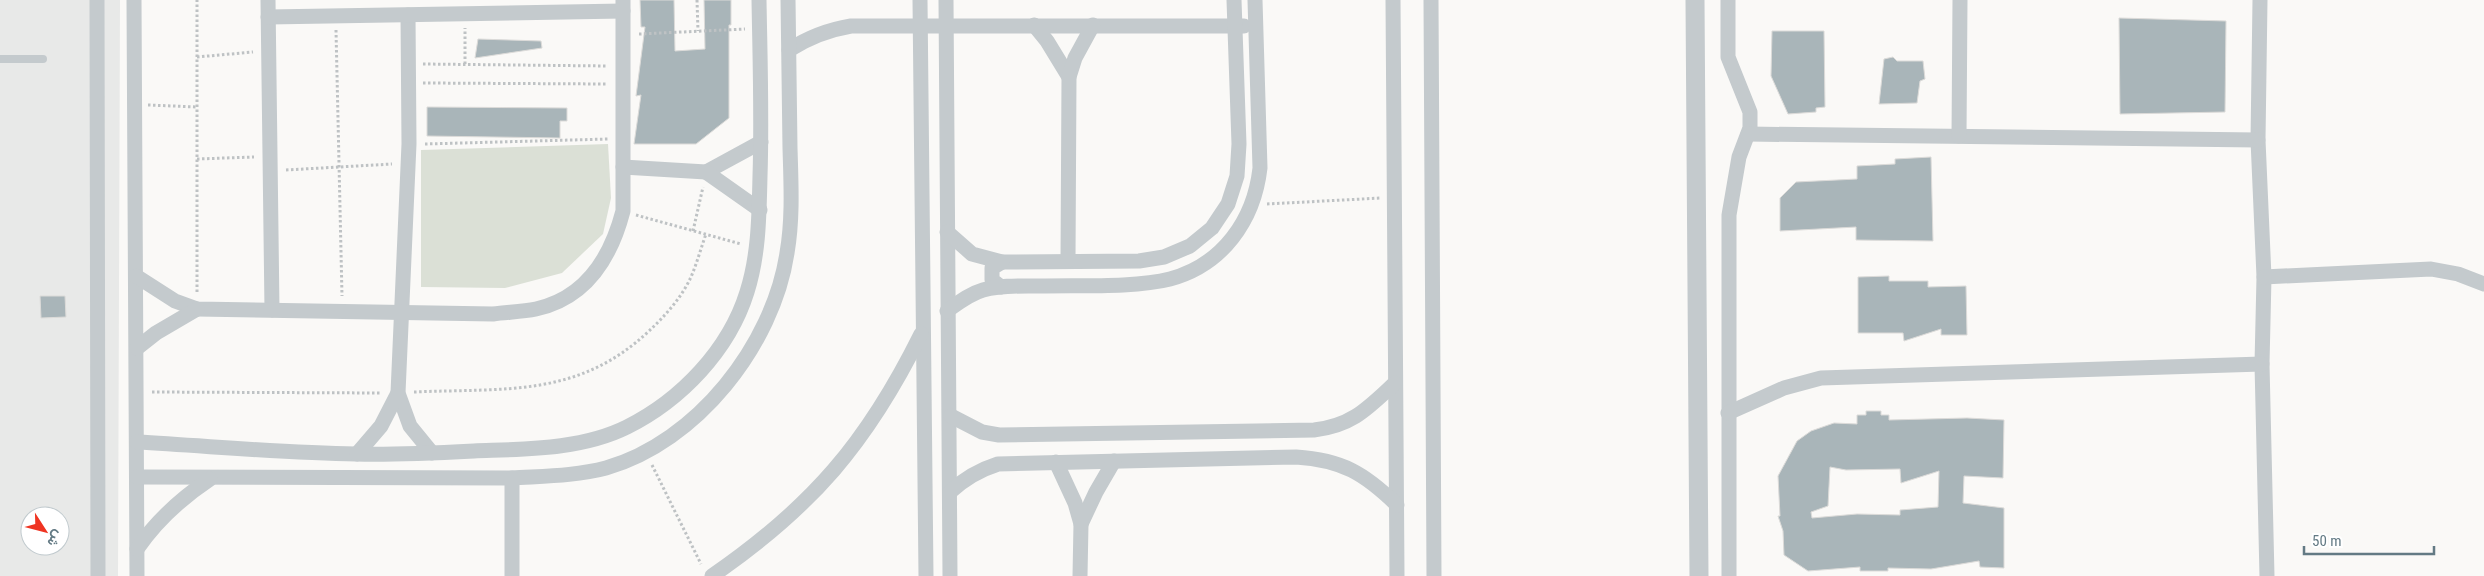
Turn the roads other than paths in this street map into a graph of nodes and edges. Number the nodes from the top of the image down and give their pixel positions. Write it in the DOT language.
graph roads {
  1 [pos="97,0"];
  2 [pos="134,0"];
  3 [pos="268,0"];
  4 [pos="759,0"];
  5 [pos="788,0"];
  6 [pos="920,0"];
  7 [pos="946,0"];
  8 [pos="1234,0"];
  9 [pos="1255,0"];
  10 [pos="1392,0"];
  11 [pos="1431,0"];
  12 [pos="1695,0"];
  13 [pos="1728,0"];
  14 [pos="1960,0"];
  15 [pos="2260,0"];
  16 [pos="623,6"];
  17 [pos="408,15"];
  18 [pos="268,17"];
  19 [pos="945,25"];
  20 [pos="1034,25"];
  21 [pos="1094,25"];
  22 [pos="1235,25"];
  23 [pos="920,26"];
  24 [pos="1255,26"];
  25 [pos="789,50"];
  26 [pos="0,59"];
  27 [pos="43,59"];
  28 [pos="1069,77"];
  29 [pos="1748,134"];
  30 [pos="1959,136"];
  31 [pos="2258,140"];
  32 [pos="761,142"];
  33 [pos="623,167"];
  34 [pos="706,172"];
  35 [pos="760,210"];
  36 [pos="948,232"];
  37 [pos="1068,260"];
  38 [pos="1002,262"];
  39 [pos="136,276"];
  40 [pos="2264,277"];
  41 [pos="2484,284"];
  42 [pos="1001,287"];
  43 [pos="197,309"];
  44 [pos="272,310"];
  45 [pos="947,311"];
  46 [pos="402,312"];
  47 [pos="923,330"];
  48 [pos="137,348"];
  49 [pos="2262,364"];
  50 [pos="1395,383"];
  51 [pos="398,393"];
  52 [pos="1728,413"];
  53 [pos="951,416"];
  54 [pos="1016,435"];
  55 [pos="137,442"];
  56 [pos="432,453"];
  57 [pos="357,454"];
  58 [pos="1114,461"];
  59 [pos="1056,462"];
  60 [pos="1017,463"];
  61 [pos="137,478"];
  62 [pos="512,478"];
  63 [pos="210,479"];
  64 [pos="950,492"];
  65 [pos="1397,505"];
  66 [pos="1081,524"];
  67 [pos="136,549"];
  68 [pos="707,572"];
  69 [pos="138,575"];
  70 [pos="98,576"];
  71 [pos="512,576"];
  72 [pos="926,576"];
  73 [pos="950,576"];
  74 [pos="1080,576"];
  75 [pos="1397,576"];
  76 [pos="1434,576"];
  77 [pos="1699,576"];
  78 [pos="1729,576"];
  79 [pos="2267,576"];
  1 -- 70 [label="street"];
  2 -- 39 [label="street"];
  3 -- 18 [label="street"];
  4 -- 32 [label="street"];
  5 -- 25 [label="street"];
  6 -- 23 [label="street"];
  7 -- 19 [label="street"];
  8 -- 22 [label="street"];
  9 -- 24 [label="street"];
  10 -- 50 [label="street"];
  11 -- 76 [label="street"];
  12 -- 77 [label="street"];
  13 -- 29 [label="street"];
  14 -- 30 [label="street"];
  15 -- 31 [label="street"];
  16 -- 17 [label="street"];
  16 -- 33 [label="street"];
  17 -- 18 [label="street"];
  17 -- 46 [label="street"];
  18 -- 44 [label="street"];
  19 -- 20 [label="street"];
  19 -- 23 [label="street"];
  19 -- 36 [label="street"];
  20 -- 21 [label="street"];
  20 -- 28 [label="street"];
  21 -- 22 [label="street"];
  21 -- 28 [label="street"];
  22 -- 24 [label="street"];
  22 -- 37 [label="street"];
  23 -- 25 [label="street"];
  23 -- 47 [label="street"];
  24 -- 42 [label="street"];
  25 -- 62 [label="street"];
  26 -- 27 [label="lane"];
  28 -- 37 [label="street"];
  29 -- 30 [label="street"];
  29 -- 52 [label="street"];
  30 -- 31 [label="street"];
  31 -- 40 [label="street"];
  32 -- 34 [label="street"];
  32 -- 35 [label="street"];
  33 -- 34 [label="street"];
  33 -- 46 [label="street"];
  34 -- 35 [label="street"];
  35 -- 56 [label="street"];
  36 -- 38 [label="street"];
  36 -- 45 [label="street"];
  37 -- 38 [label="street"];
  38 -- 42 [label="street"];
  39 -- 43 [label="street"];
  39 -- 48 [label="street"];
  40 -- 41 [label="street"];
  40 -- 49 [label="street"];
  42 -- 45 [label="street"];
  43 -- 44 [label="street"];
  43 -- 48 [label="street"];
  44 -- 46 [label="street"];
  45 -- 53 [label="street"];
  46 -- 51 [label="street"];
  47 -- 68 [label="street"];
  47 -- 72 [label="street"];
  48 -- 55 [label="street"];
  49 -- 52 [label="street"];
  49 -- 79 [label="street"];
  50 -- 54 [label="street"];
  50 -- 65 [label="street"];
  51 -- 56 [label="street"];
  51 -- 57 [label="street"];
  52 -- 78 [label="street"];
  53 -- 54 [label="street"];
  53 -- 64 [label="street"];
  54 -- 60 [label="street"];
  55 -- 57 [label="street"];
  55 -- 61 [label="street"];
  56 -- 57 [label="street"];
  58 -- 59 [label="street"];
  58 -- 65 [label="street"];
  58 -- 66 [label="street"];
  59 -- 60 [label="street"];
  59 -- 66 [label="street"];
  60 -- 64 [label="street"];
  61 -- 63 [label="street"];
  61 -- 67 [label="street"];
  62 -- 63 [label="street"];
  62 -- 71 [label="street"];
  63 -- 67 [label="street"];
  64 -- 73 [label="street"];
  65 -- 75 [label="street"];
  66 -- 74 [label="street"];
  67 -- 69 [label="street"];
}
